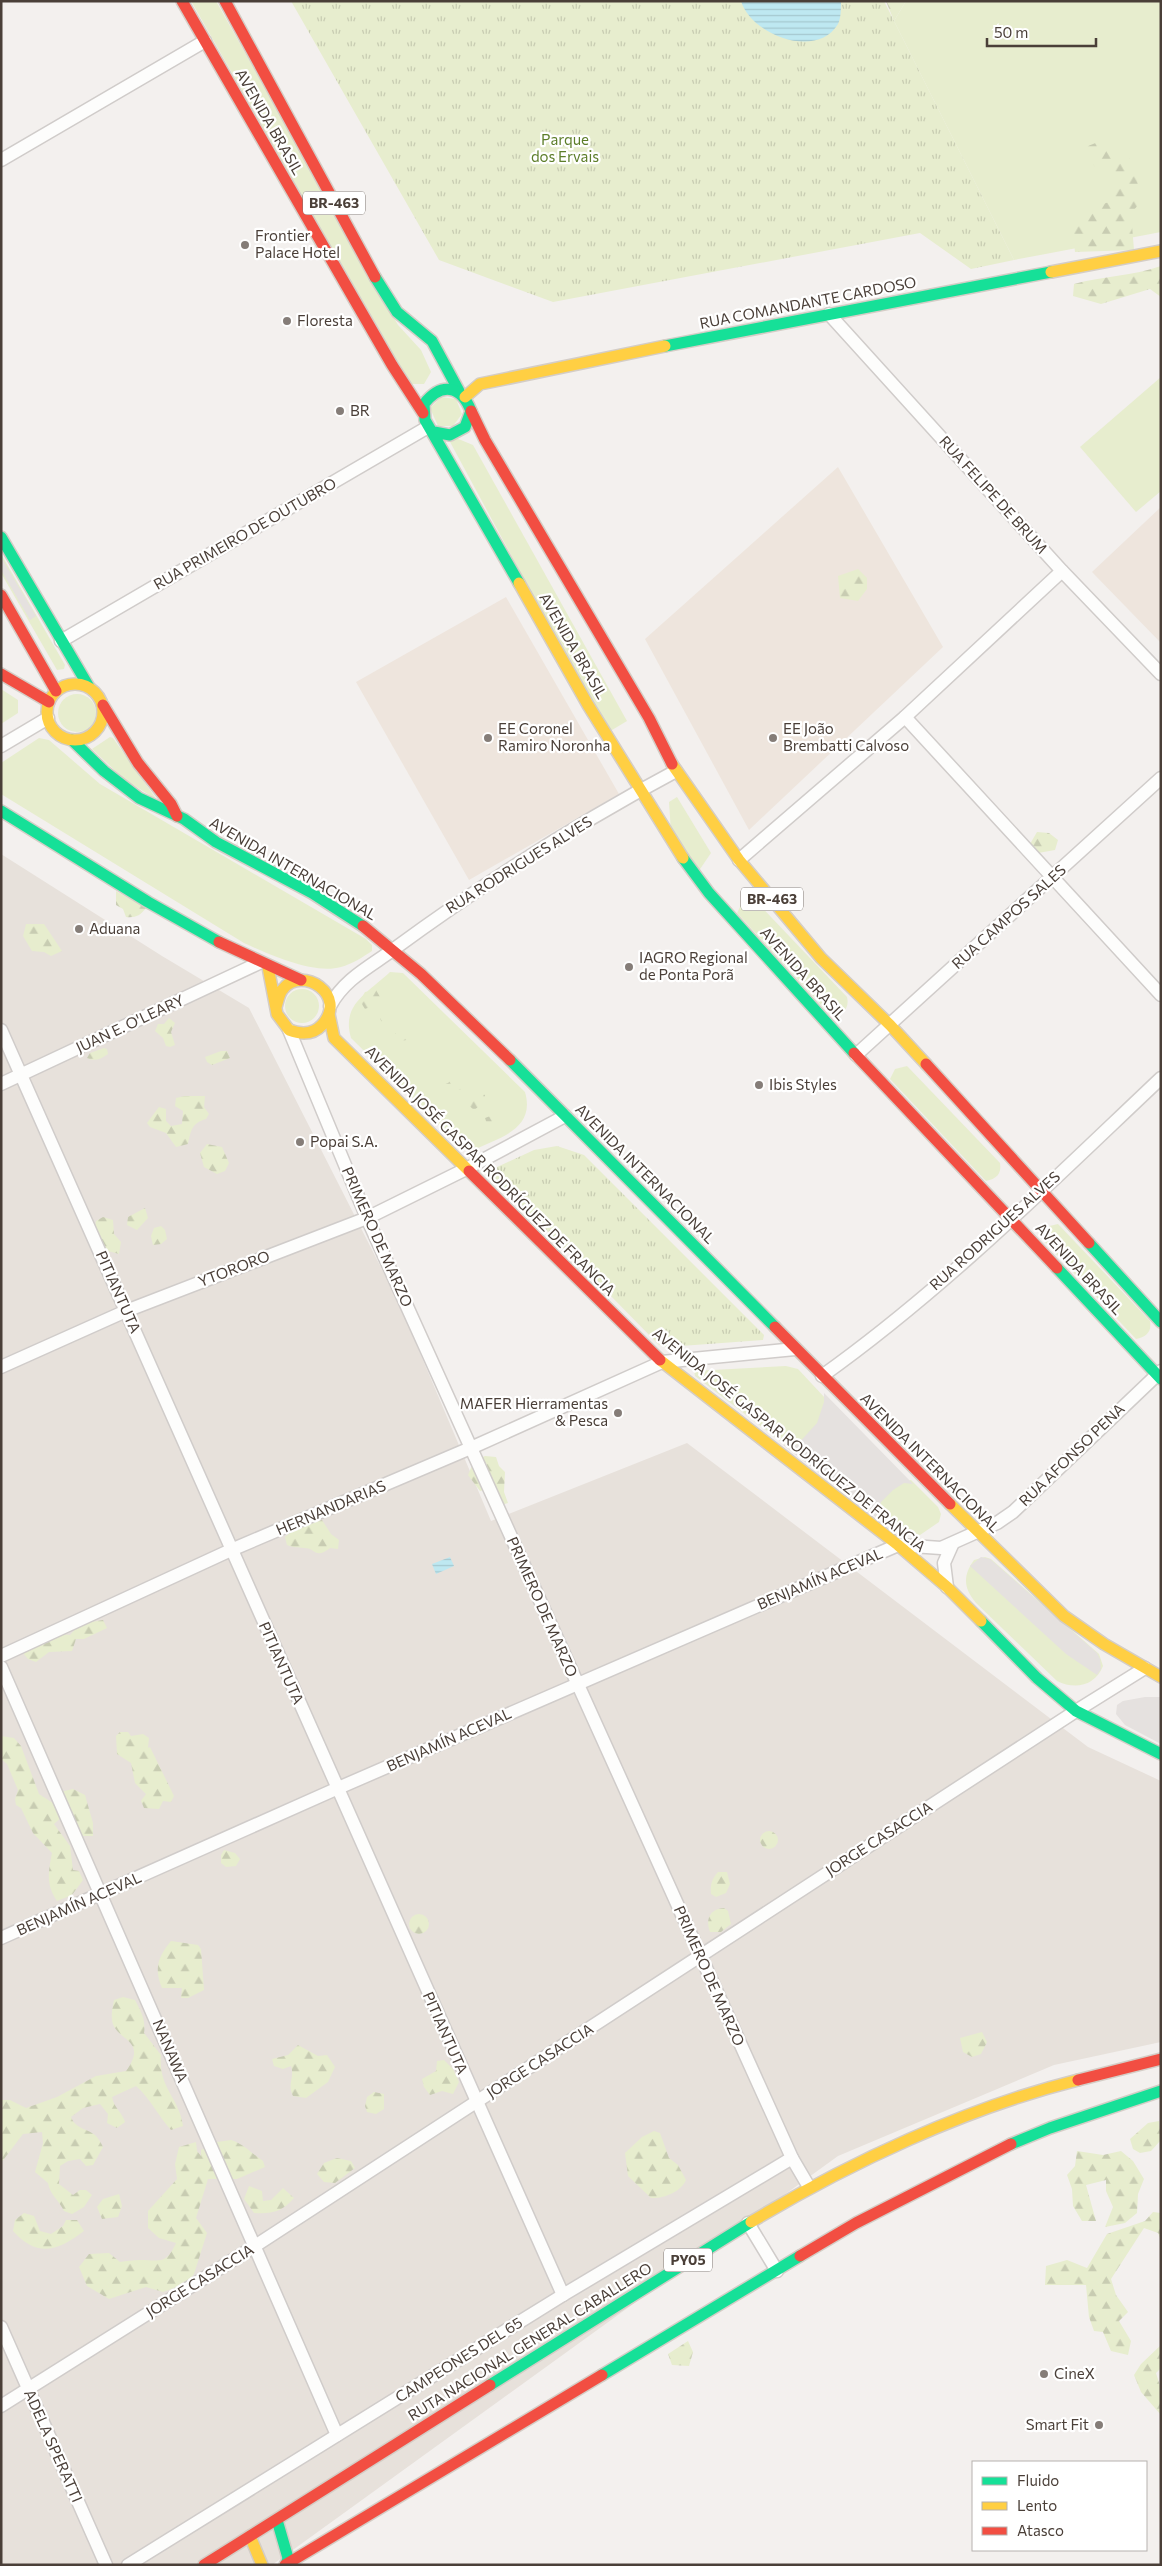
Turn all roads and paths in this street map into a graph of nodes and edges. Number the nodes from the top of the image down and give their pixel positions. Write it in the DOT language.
graph roads {
  1 [pos="182,1"];
  2 [pos="225,1"];
  3 [pos="205,41"];
  4 [pos="1,160"];
  5 [pos="1161,251"];
  6 [pos="828,314"];
  7 [pos="462,394"];
  8 [pos="471,411"];
  9 [pos="423,413"];
  10 [pos="431,429"];
  11 [pos="1,537"];
  12 [pos="1062,571"];
  13 [pos="1,595"];
  14 [pos="61,641"];
  15 [pos="1,674"];
  16 [pos="1161,674"];
  17 [pos="89,687"];
  18 [pos="56,691"];
  19 [pos="49,702"];
  20 [pos="103,705"];
  21 [pos="905,717"];
  22 [pos="48,718"];
  23 [pos="72,740"];
  24 [pos="1,746"];
  25 [pos="676,771"];
  26 [pos="1161,778"];
  27 [pos="640,792"];
  28 [pos="1,811"];
  29 [pos="177,816"];
  30 [pos="739,860"];
  31 [pos="1053,877"];
  32 [pos="394,949"];
  33 [pos="263,965"];
  34 [pos="306,980"];
  35 [pos="344,985"];
  36 [pos="1161,995"];
  37 [pos="276,1007"];
  38 [pos="330,1010"];
  39 [pos="890,1025"];
  40 [pos="1,1030"];
  41 [pos="289,1030"];
  42 [pos="309,1033"];
  43 [pos="334,1038"];
  44 [pos="298,1053"];
  45 [pos="856,1055"];
  46 [pos="21,1075"];
  47 [pos="1161,1078"];
  48 [pos="1,1084"];
  49 [pos="565,1116"];
  50 [pos="466,1169"];
  51 [pos="1040,1192"];
  52 [pos="368,1218"];
  53 [pos="1012,1219"];
  54 [pos="126,1312"];
  55 [pos="1161,1322"];
  56 [pos="795,1348"];
  57 [pos="662,1362"];
  58 [pos="1,1366"];
  59 [pos="1159,1375"];
  60 [pos="822,1376"];
  61 [pos="473,1447"];
  62 [pos="979,1533"];
  63 [pos="898,1545"];
  64 [pos="952,1545"];
  65 [pos="231,1550"];
  66 [pos="947,1588"];
  67 [pos="1,1656"];
  68 [pos="1,1667"];
  69 [pos="1144,1668"];
  70 [pos="1161,1677"];
  71 [pos="576,1684"];
  72 [pos="1076,1711"];
  73 [pos="1161,1754"];
  74 [pos="336,1789"];
  75 [pos="103,1895"];
  76 [pos="1,1938"];
  77 [pos="700,1957"];
  78 [pos="1161,2059"];
  79 [pos="1161,2090"];
  80 [pos="476,2102"];
  81 [pos="792,2158"];
  82 [pos="809,2187"];
  83 [pos="748,2222"];
  84 [pos="255,2246"];
  85 [pos="776,2271"];
  86 [pos="563,2296"];
  87 [pos="1,2327"];
  88 [pos="28,2389"];
  89 [pos="1,2406"];
  90 [pos="337,2435"];
  91 [pos="277,2520"];
  92 [pos="250,2536"];
  93 [pos="286,2564"];
  94 [pos="106,2565"];
  95 [pos="128,2565"];
  96 [pos="204,2565"];
  97 [pos="262,2565"];
  1 -- 3 [label="main road, AVENIDA BRASIL / BR-463"];
  2 -- 7 [label="main road, AVENIDA BRASIL / BR-463"];
  3 -- 4 [label="street"];
  3 -- 9 [label="main road, AVENIDA BRASIL / BR-463"];
  5 -- 6 [label="main road, RUA COMANDANTE CARDOSO"];
  6 -- 7 [label="main road, RUA COMANDANTE CARDOSO"];
  6 -- 12 [label="street, RUA FELIPE DE BRUM"];
  7 -- 8 [label="main road"];
  7 -- 9 [label="main road"];
  8 -- 10 [label="main road"];
  8 -- 25 [label="main road, AVENIDA BRASIL / BR-463"];
  9 -- 10 [label="main road"];
  10 -- 14 [label="street, RUA PRIMEIRO DE OUTUBRO"];
  10 -- 27 [label="main road, AVENIDA BRASIL / BR-463"];
  11 -- 14 [label="main road"];
  12 -- 16 [label="street, RUA FELIPE DE BRUM"];
  12 -- 21 [label="street"];
  13 -- 18 [label="main road"];
  14 -- 17 [label="main road"];
  15 -- 19 [label="main road"];
  17 -- 18 [label="main road"];
  17 -- 20 [label="main road"];
  18 -- 19 [label="main road"];
  19 -- 22 [label="main road"];
  20 -- 23 [label="main road"];
  20 -- 29 [label="main road"];
  21 -- 30 [label="street"];
  21 -- 31 [label="street"];
  22 -- 23 [label="main road"];
  22 -- 24 [label="street"];
  23 -- 29 [label="main road, AVENIDA INTERNACIONAL"];
  25 -- 27 [label="street, RUA RODRIGUES ALVES"];
  25 -- 30 [label="main road, AVENIDA BRASIL / BR-463"];
  26 -- 31 [label="street, RUA CAMPOS SALES"];
  27 -- 32 [label="street, RUA RODRIGUES ALVES"];
  27 -- 45 [label="main road, AVENIDA BRASIL / BR-463"];
  28 -- 33 [label="main road"];
  29 -- 32 [label="main road, AVENIDA INTERNACIONAL"];
  30 -- 39 [label="main road, AVENIDA BRASIL / BR-463"];
  31 -- 36 [label="street"];
  31 -- 39 [label="street, RUA CAMPOS SALES"];
  32 -- 35 [label="street, RUA RODRIGUES ALVES"];
  32 -- 49 [label="main road, AVENIDA INTERNACIONAL"];
  33 -- 34 [label="main road"];
  33 -- 37 [label="main road"];
  33 -- 46 [label="street, JUAN E. O'LEARY"];
  34 -- 35 [label="street"];
  34 -- 37 [label="main road"];
  34 -- 38 [label="main road"];
  35 -- 38 [label="street"];
  37 -- 41 [label="main road"];
  38 -- 42 [label="main road"];
  38 -- 43 [label="main road"];
  39 -- 45 [label="street, RUA CAMPOS SALES"];
  39 -- 51 [label="main road, AVENIDA BRASIL / BR-463"];
  40 -- 46 [label="street, PITIANTUTA"];
  41 -- 42 [label="main road"];
  41 -- 44 [label="street, PRIMERO DE MARZO"];
  42 -- 43 [label="main road"];
  42 -- 44 [label="street"];
  43 -- 50 [label="main road, AVENIDA JOSÉ GASPAR RODRÍGUEZ DE FRANCIA"];
  44 -- 52 [label="street, PRIMERO DE MARZO"];
  45 -- 53 [label="main road, AVENIDA BRASIL / BR-463"];
  46 -- 48 [label="street, JUAN E. O'LEARY"];
  46 -- 54 [label="street, PITIANTUTA"];
  47 -- 51 [label="street, RUA RODRIGUES ALVES"];
  49 -- 50 [label="street, YTORORO"];
  49 -- 56 [label="main road, AVENIDA INTERNACIONAL"];
  50 -- 52 [label="street, YTORORO"];
  50 -- 57 [label="main road, AVENIDA JOSÉ GASPAR RODRÍGUEZ DE FRANCIA"];
  51 -- 53 [label="street, RUA RODRIGUES ALVES"];
  51 -- 55 [label="main road, AVENIDA BRASIL / BR-463"];
  52 -- 54 [label="street, YTORORO"];
  52 -- 61 [label="street, PRIMERO DE MARZO"];
  53 -- 59 [label="main road, AVENIDA BRASIL / BR-463"];
  53 -- 60 [label="street, RUA RODRIGUES ALVES"];
  54 -- 58 [label="street, YTORORO"];
  54 -- 65 [label="street, PITIANTUTA"];
  56 -- 57 [label="street, HERNANDARIAS"];
  56 -- 60 [label="main road, AVENIDA INTERNACIONAL"];
  57 -- 61 [label="street, HERNANDARIAS"];
  57 -- 63 [label="main road, AVENIDA JOSÉ GASPAR RODRÍGUEZ DE FRANCIA"];
  59 -- 62 [label="street, RUA AFONSO PENA"];
  60 -- 62 [label="main road, AVENIDA INTERNACIONAL"];
  61 -- 65 [label="street, HERNANDARIAS"];
  61 -- 71 [label="street, PRIMERO DE MARZO"];
  62 -- 64 [label="street, RUA AFONSO PENA"];
  62 -- 69 [label="main road, AVENIDA INTERNACIONAL"];
  63 -- 64 [label="street, RUA AFONSO PENA"];
  63 -- 66 [label="main road, AVENIDA JOSÉ GASPAR RODRÍGUEZ DE FRANCIA"];
  63 -- 71 [label="street, BENJAMÍN ACEVAL"];
  64 -- 66 [label="street"];
  65 -- 67 [label="street, HERNANDARIAS"];
  65 -- 74 [label="street, PITIANTUTA"];
  66 -- 72 [label="main road, AVENIDA JOSÉ GASPAR RODRÍGUEZ DE FRANCIA"];
  68 -- 75 [label="street, NANAWA"];
  69 -- 70 [label="main road, AVENIDA INTERNACIONAL"];
  69 -- 72 [label="street, JORGE CASACCIA"];
  71 -- 74 [label="street, BENJAMÍN ACEVAL"];
  71 -- 77 [label="street, PRIMERO DE MARZO"];
  72 -- 73 [label="main road, AVENIDA JOSÉ GASPAR RODRÍGUEZ DE FRANCIA"];
  72 -- 77 [label="street, JORGE CASACCIA"];
  74 -- 75 [label="street, BENJAMÍN ACEVAL"];
  74 -- 80 [label="street, PITIANTUTA"];
  75 -- 76 [label="street, BENJAMÍN ACEVAL"];
  75 -- 84 [label="street, NANAWA"];
  77 -- 80 [label="street, JORGE CASACCIA"];
  77 -- 81 [label="street, PRIMERO DE MARZO"];
  78 -- 82 [label="main road, RUTA NACIONAL GENERAL CABALLERO / PY05"];
  79 -- 85 [label="main road"];
  80 -- 84 [label="street, JORGE CASACCIA"];
  80 -- 86 [label="street, PITIANTUTA"];
  81 -- 82 [label="street, PRIMERO DE MARZO"];
  81 -- 86 [label="street, CAMPEONES DEL 65"];
  82 -- 83 [label="main road, RUTA NACIONAL GENERAL CABALLERO / PY05"];
  83 -- 85 [label="street"];
  83 -- 91 [label="main road, RUTA NACIONAL GENERAL CABALLERO / PY05"];
  84 -- 88 [label="street, JORGE CASACCIA"];
  84 -- 90 [label="street, NANAWA"];
  85 -- 93 [label="main road"];
  86 -- 90 [label="street, CAMPEONES DEL 65"];
  87 -- 88 [label="street, ADELA SPERATTI"];
  88 -- 89 [label="street, JORGE CASACCIA"];
  88 -- 94 [label="street, ADELA SPERATTI"];
  90 -- 95 [label="street, CAMPEONES DEL 65"];
  91 -- 92 [label="main road, RUTA NACIONAL GENERAL CABALLERO / PY05"];
  91 -- 93 [label="main road"];
  92 -- 96 [label="main road, RUTA NACIONAL GENERAL CABALLERO / PY05"];
  92 -- 97 [label="main road"];
}
